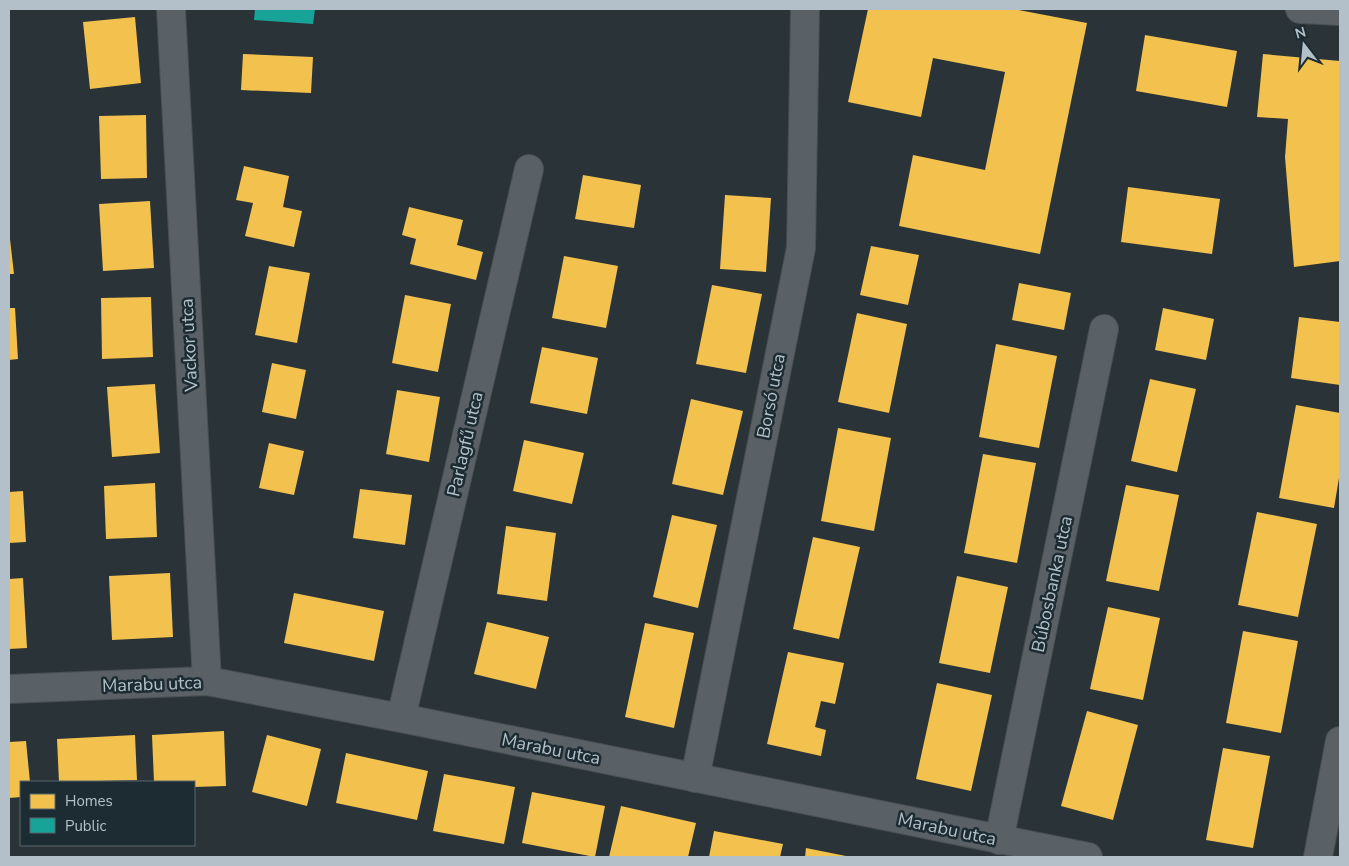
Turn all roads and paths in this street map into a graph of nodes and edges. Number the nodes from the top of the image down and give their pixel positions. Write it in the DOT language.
graph roads {
  1 [pos="171,9"];
  2 [pos="805,9"];
  3 [pos="1300,9"];
  4 [pos="1340,11"];
  5 [pos="529,169"];
  6 [pos="1104,329"];
  7 [pos="207,681"];
  8 [pos="9,689"];
  9 [pos="401,718"];
  10 [pos="1340,741"];
  11 [pos="695,778"];
  12 [pos="999,840"];
  13 [pos="1088,857"];
  14 [pos="1318,857"];
  1 -- 7 [label="street, Vackor utca"];
  2 -- 11 [label="street, Borsó utca"];
  3 -- 4 [label="street"];
  5 -- 9 [label="street, Parlagfű utca"];
  6 -- 12 [label="street, Búbosbanka utca"];
  7 -- 8 [label="street, Marabu utca"];
  7 -- 9 [label="street, Marabu utca"];
  9 -- 11 [label="street, Marabu utca"];
  10 -- 14 [label="street"];
  11 -- 12 [label="street, Marabu utca"];
  12 -- 13 [label="street, Marabu utca"];
}
